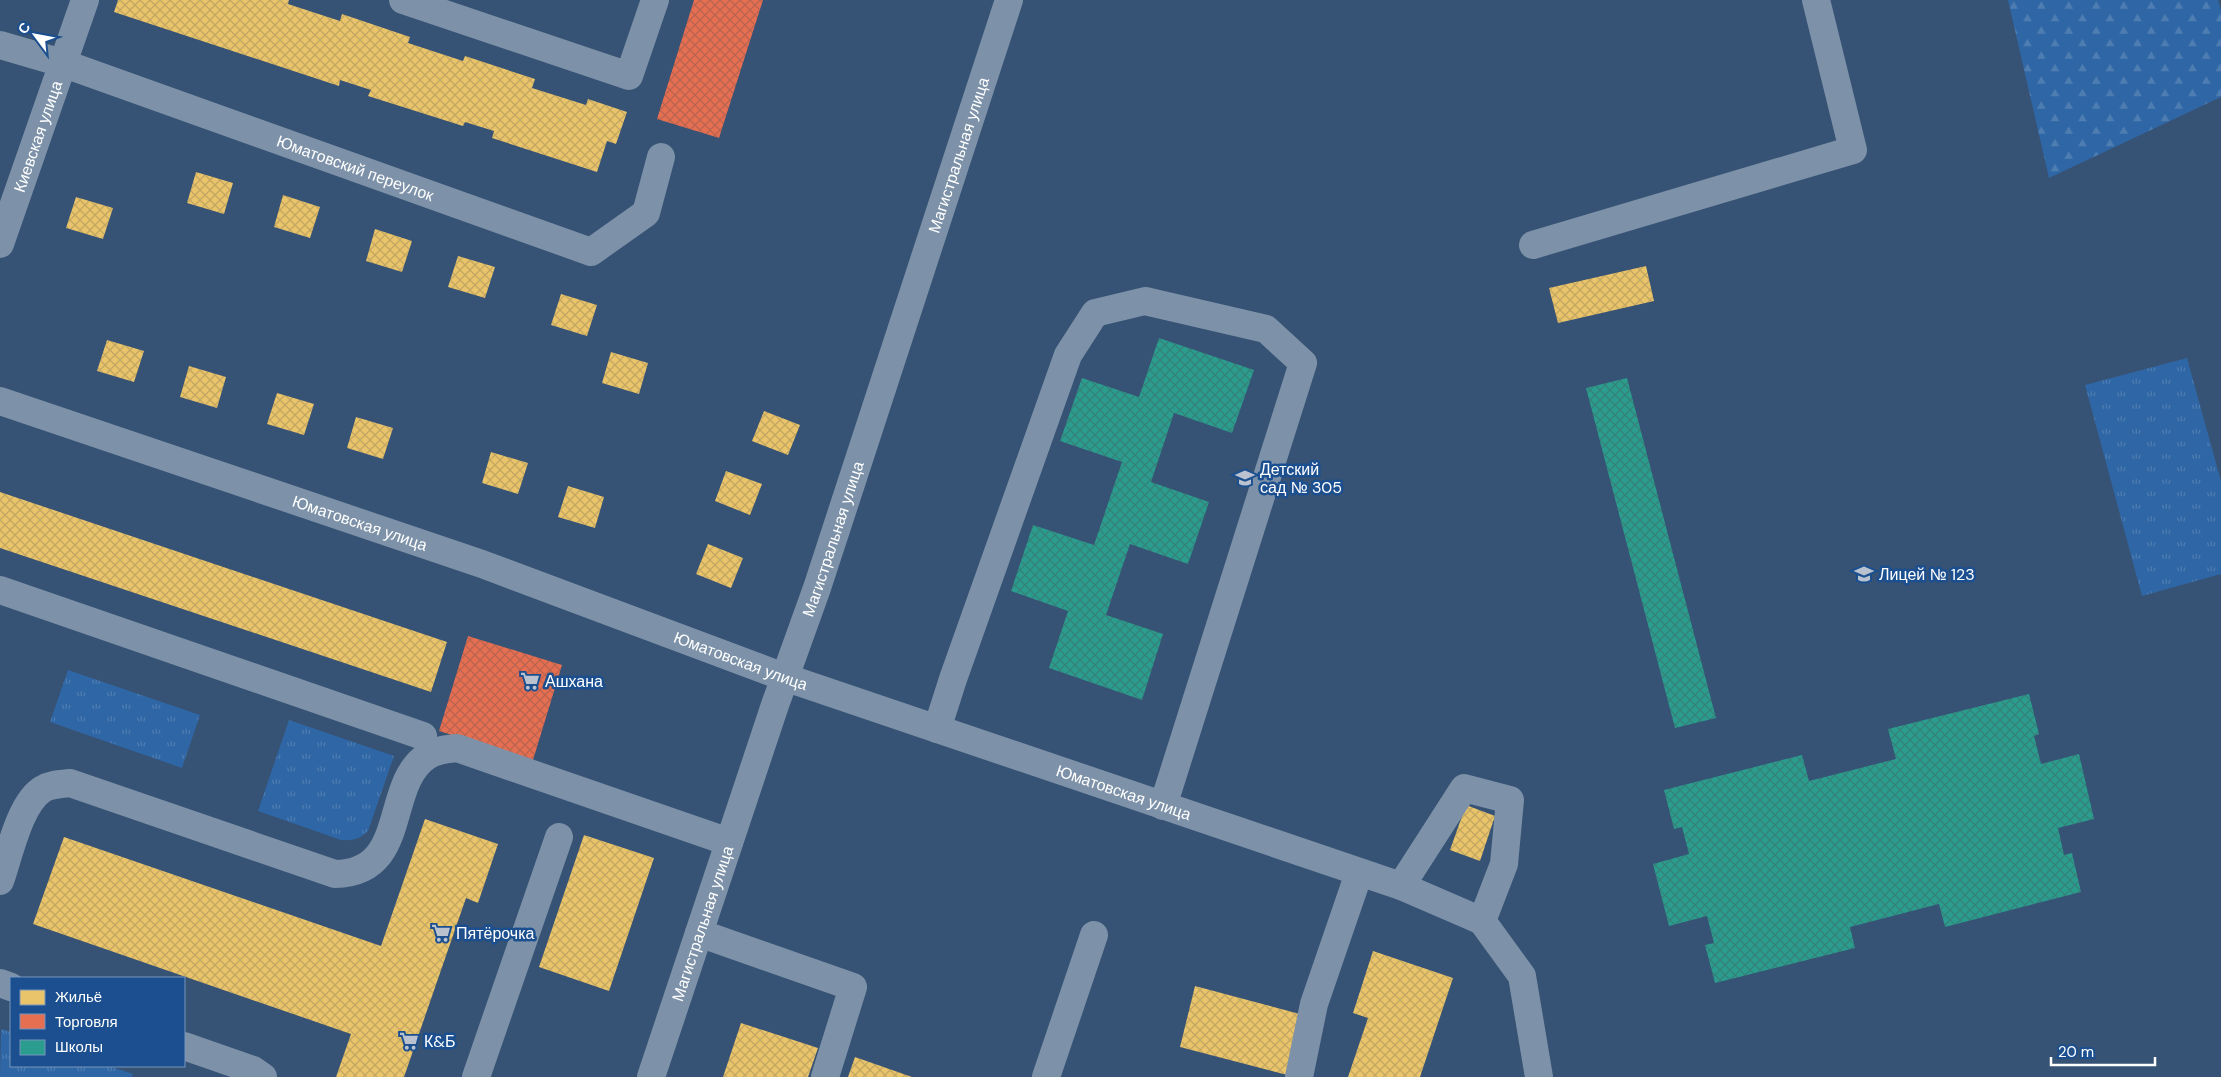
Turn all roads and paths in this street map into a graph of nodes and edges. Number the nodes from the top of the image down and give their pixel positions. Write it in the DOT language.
graph roads {
  1 [pos="85,0"];
  2 [pos="403,0"];
  3 [pos="655,0"];
  4 [pos="1009,0"];
  5 [pos="1816,0"];
  6 [pos="0,44"];
  7 [pos="62,63"];
  8 [pos="661,157"];
  9 [pos="0,244"];
  10 [pos="1533,244"];
  11 [pos="0,401"];
  12 [pos="0,590"];
  13 [pos="784,677"];
  14 [pos="937,729"];
  15 [pos="423,736"];
  16 [pos="1163,806"];
  17 [pos="559,837"];
  18 [pos="729,842"];
  19 [pos="1359,874"];
  20 [pos="0,881"];
  21 [pos="1401,886"];
  22 [pos="1482,921"];
  23 [pos="699,933"];
  24 [pos="1094,935"];
  25 [pos="185,1046"];
  26 [pos="263,1077"];
  27 [pos="476,1077"];
  28 [pos="651,1077"];
  29 [pos="825,1077"];
  30 [pos="1046,1077"];
  31 [pos="1299,1077"];
  32 [pos="1539,1077"];
  1 -- 7 [label="street, Киевская улица"];
  2 -- 3 [label="street"];
  4 -- 13 [label="street, Магистральная улица"];
  5 -- 10 [label="street"];
  6 -- 7 [label="street, Юматовский переулок"];
  7 -- 8 [label="street, Юматовский переулок"];
  7 -- 9 [label="street, Киевская улица"];
  11 -- 13 [label="street, Юматовская улица"];
  12 -- 15 [label="street"];
  13 -- 14 [label="street, Юматовская улица"];
  13 -- 18 [label="street, Магистральная улица"];
  14 -- 16 [label="street, Юматовская улица"];
  14 -- 16 [label="street"];
  16 -- 19 [label="street, Юматовская улица"];
  17 -- 27 [label="street"];
  18 -- 20 [label="street"];
  18 -- 23 [label="street, Магистральная улица"];
  19 -- 21 [label="street, Юматовская улица"];
  19 -- 31 [label="street"];
  21 -- 22 [label="street, Юматовская улица"];
  21 -- 22 [label="street"];
  22 -- 32 [label="street"];
  23 -- 28 [label="street, Магистральная улица"];
  23 -- 29 [label="street"];
  24 -- 30 [label="street"];
  25 -- 26 [label="street"];
}
